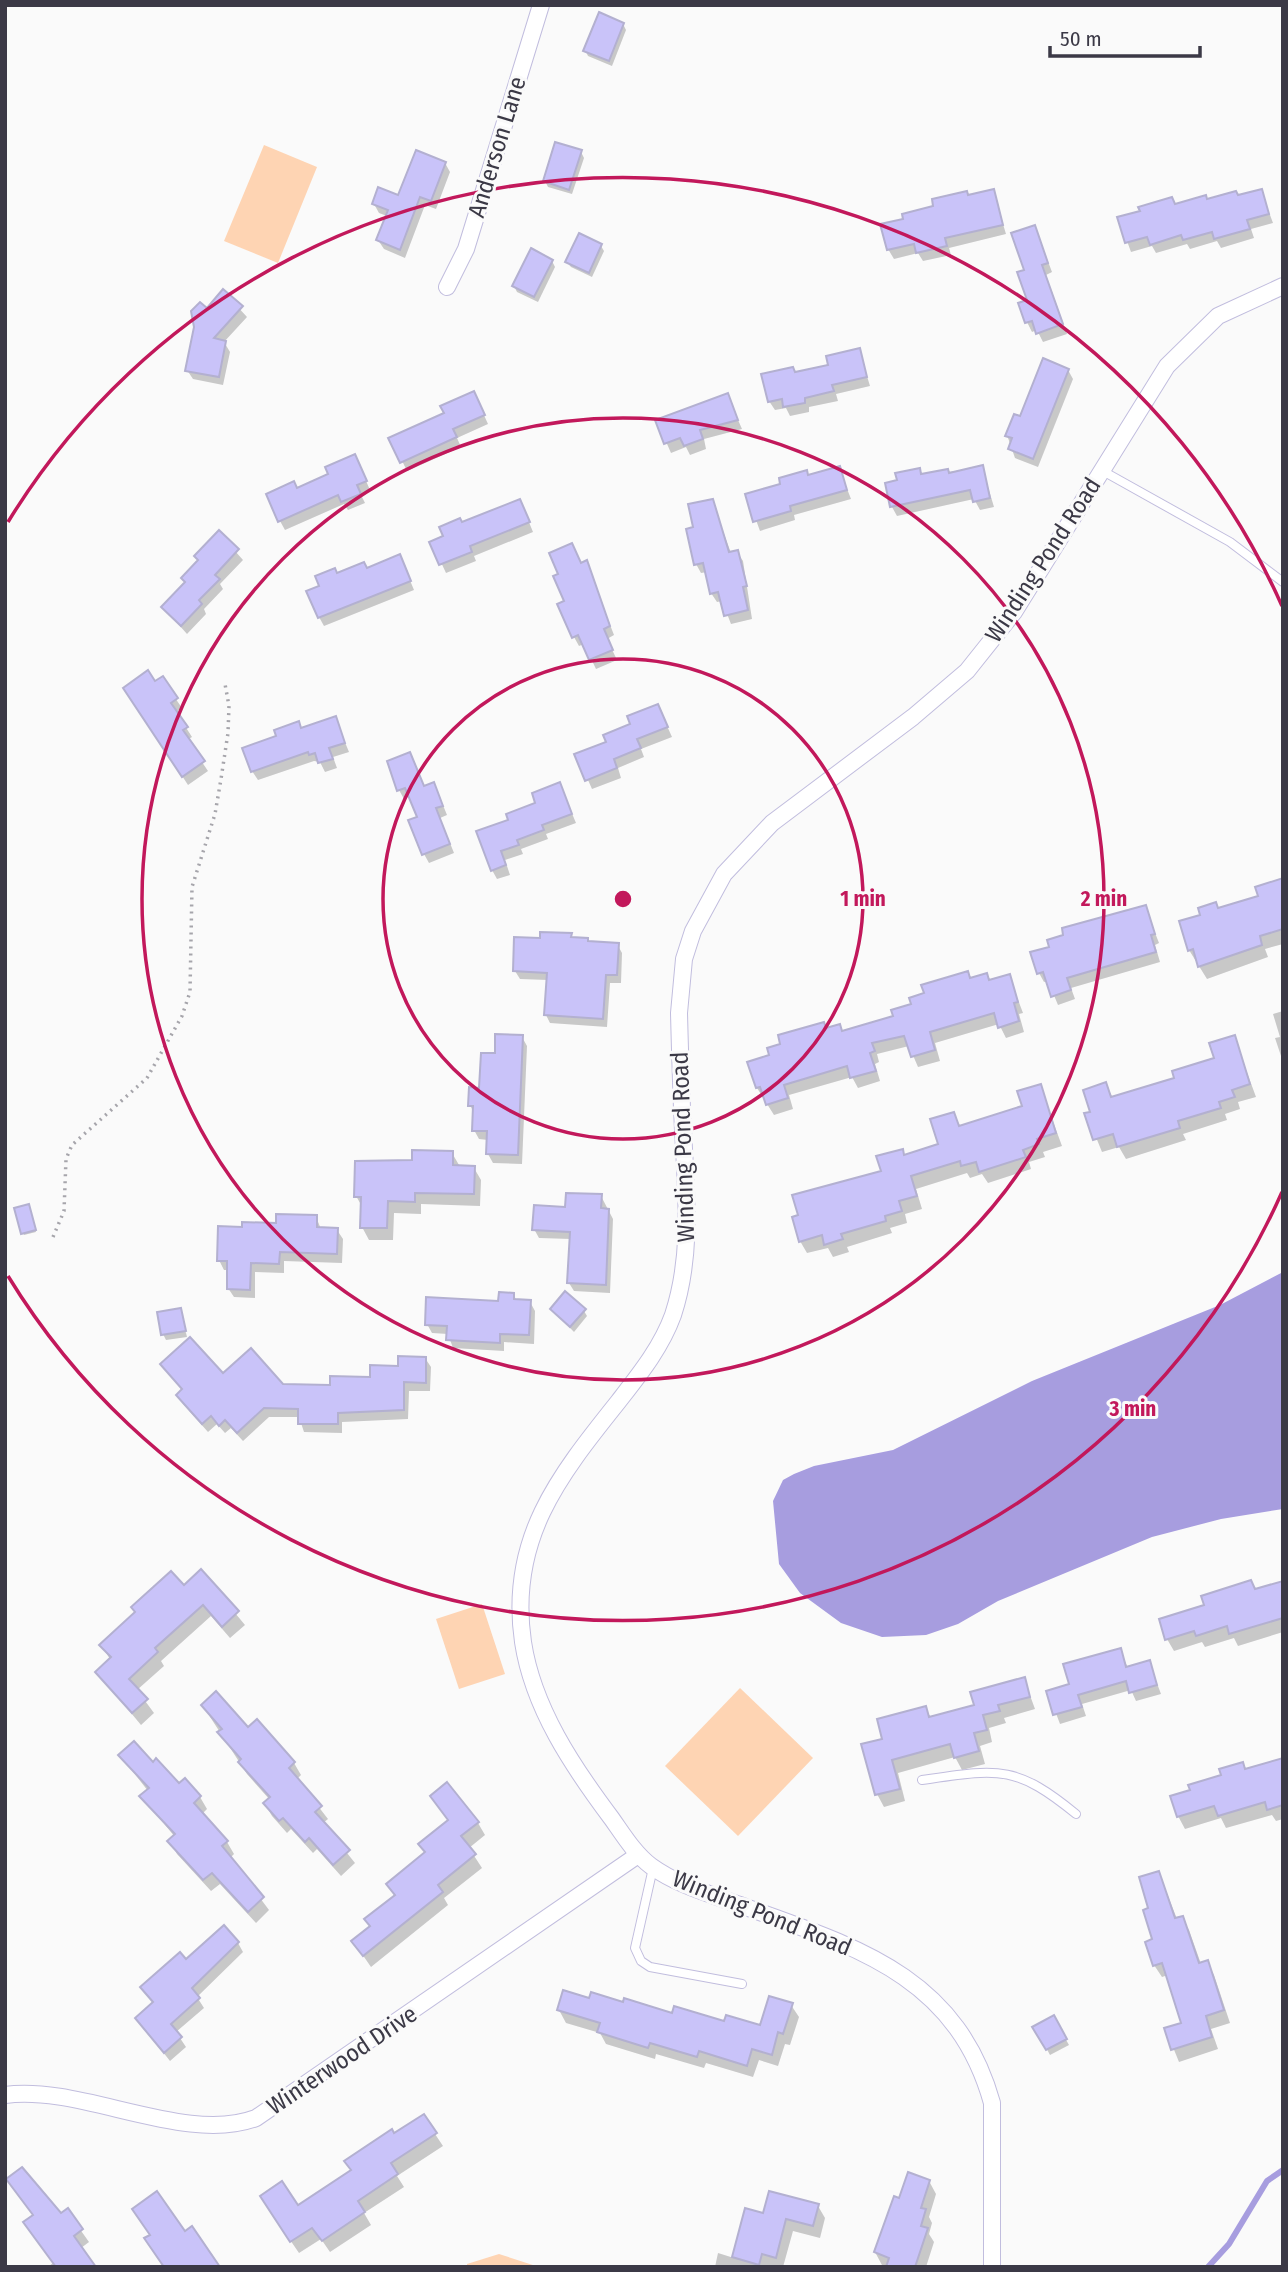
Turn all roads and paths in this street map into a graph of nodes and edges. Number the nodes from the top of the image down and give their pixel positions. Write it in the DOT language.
graph roads {
  1 [pos="541,5"];
  2 [pos="1283,286"];
  3 [pos="447,287"];
  4 [pos="1101,470"];
  5 [pos="1283,582"];
  6 [pos="225,684"];
  7 [pos="53,1237"];
  8 [pos="922,1780"];
  9 [pos="1076,1814"];
  10 [pos="638,1855"];
  11 [pos="653,1868"];
  12 [pos="742,1984"];
  13 [pos="5,2095"];
  14 [pos="992,2267"];
  1 -- 3 [label="street, Anderson Lane"];
  2 -- 4 [label="street, Winding Pond Road"];
  4 -- 5 [label="lane"];
  4 -- 10 [label="street, Winding Pond Road"];
  6 -- 7 [label="path"];
  8 -- 9 [label="lane"];
  10 -- 11 [label="street, Winding Pond Road"];
  10 -- 13 [label="street, Winterwood Drive"];
  11 -- 12 [label="lane"];
  11 -- 14 [label="street, Winding Pond Road"];
}
